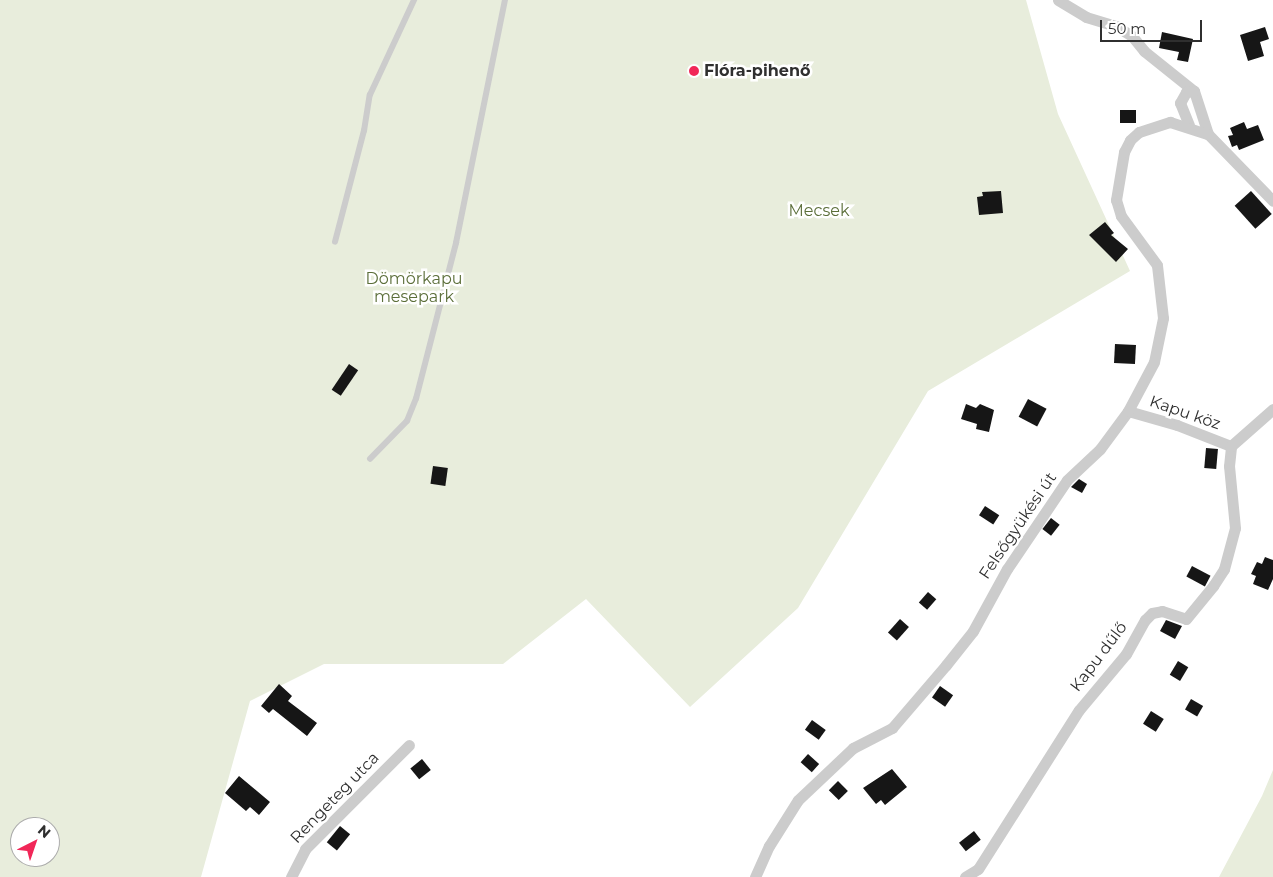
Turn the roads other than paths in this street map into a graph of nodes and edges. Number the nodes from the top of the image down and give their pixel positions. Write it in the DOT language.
graph roads {
  1 [pos="414,0"];
  2 [pos="505,0"];
  3 [pos="1058,0"];
  4 [pos="1194,91"];
  5 [pos="1189,125"];
  6 [pos="1208,134"];
  7 [pos="1273,201"];
  8 [pos="335,242"];
  9 [pos="1273,409"];
  10 [pos="1128,411"];
  11 [pos="1231,446"];
  12 [pos="370,459"];
  13 [pos="409,745"];
  14 [pos="292,877"];
  15 [pos="755,877"];
  16 [pos="965,877"];
  1 -- 8 [label="lane"];
  2 -- 12 [label="lane"];
  3 -- 4 [label="street"];
  4 -- 5 [label="street"];
  4 -- 6 [label="street"];
  5 -- 6 [label="street, Felsőgyükési út"];
  5 -- 10 [label="street, Felsőgyükési út"];
  6 -- 7 [label="street"];
  9 -- 11 [label="street"];
  10 -- 11 [label="street, Kapu köz"];
  10 -- 15 [label="street, Felsőgyükési út"];
  11 -- 16 [label="street, Kapu dűlő"];
  13 -- 14 [label="street, Rengeteg utca"];
}
